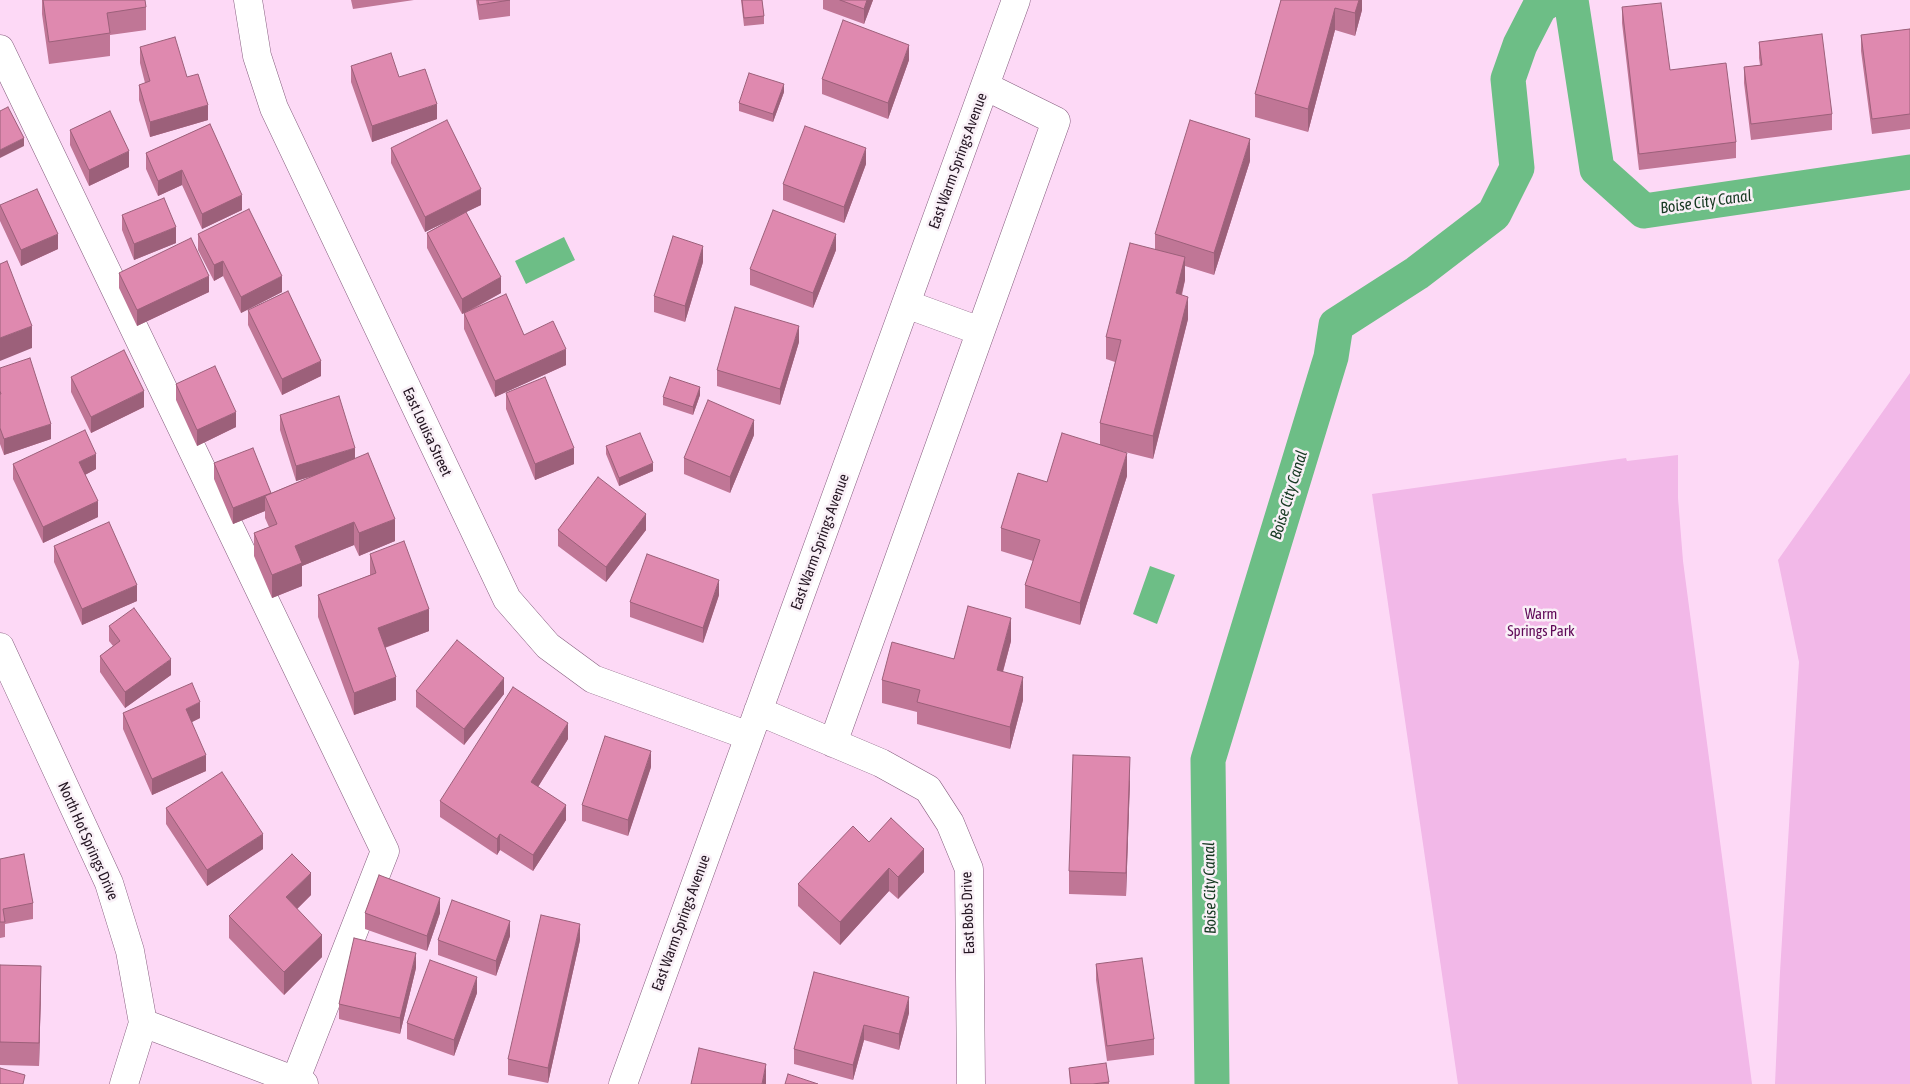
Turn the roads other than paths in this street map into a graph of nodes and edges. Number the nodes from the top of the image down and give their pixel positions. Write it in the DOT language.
graph roads {
  1 [pos="248,0"];
  2 [pos="1016,0"];
  3 [pos="0,49"];
  4 [pos="985,86"];
  5 [pos="906,304"];
  6 [pos="980,331"];
  7 [pos="0,647"];
  8 [pos="753,724"];
  9 [pos="833,743"];
  10 [pos="143,1022"];
  11 [pos="299,1082"];
  12 [pos="124,1084"];
  13 [pos="623,1084"];
  14 [pos="970,1084"];
  1 -- 8 [label="street, East Louisa Street"];
  2 -- 4 [label="street, East Warm Springs Avenue"];
  3 -- 11 [label="street"];
  4 -- 5 [label="street, East Warm Springs Avenue"];
  4 -- 6 [label="street"];
  5 -- 6 [label="street"];
  5 -- 8 [label="street, East Warm Springs Avenue"];
  6 -- 9 [label="street"];
  7 -- 10 [label="street, North Hot Springs Drive"];
  8 -- 9 [label="street, East Bobs Drive"];
  8 -- 13 [label="street, East Warm Springs Avenue"];
  9 -- 14 [label="street, East Bobs Drive"];
  10 -- 11 [label="street"];
  10 -- 12 [label="street"];
}
